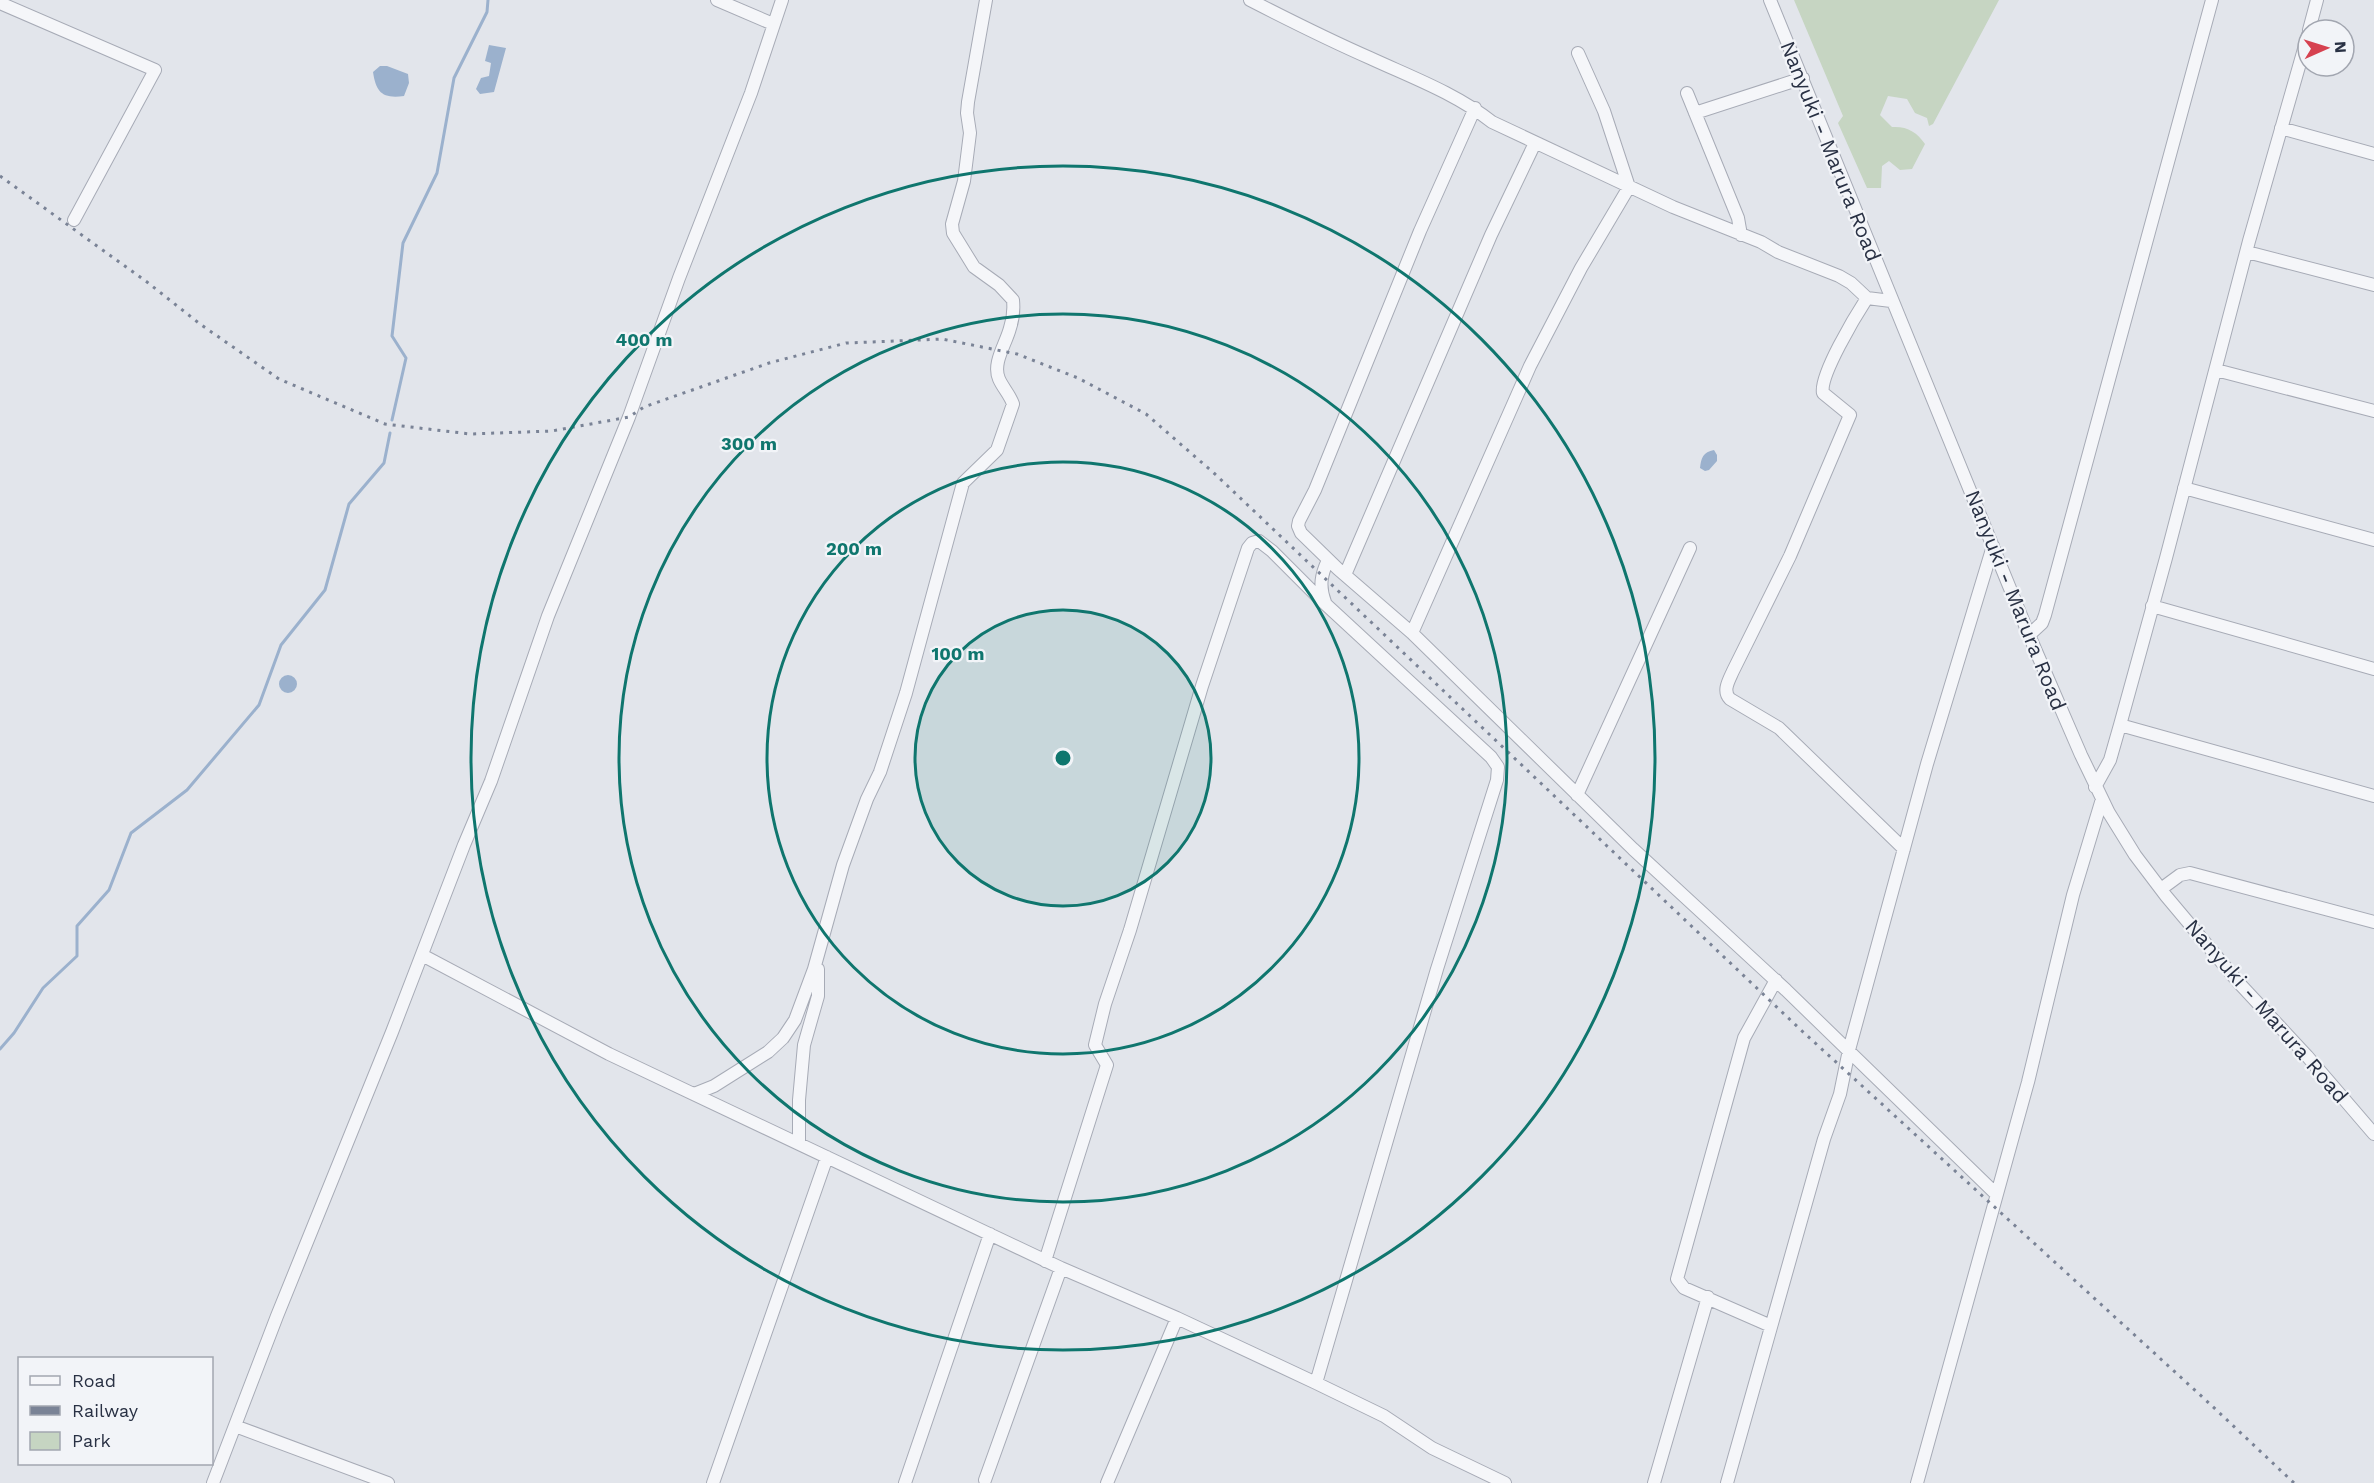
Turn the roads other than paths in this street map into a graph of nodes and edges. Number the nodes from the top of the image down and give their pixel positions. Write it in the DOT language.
graph roads {
  1 [pos="717,0"];
  2 [pos="782,0"];
  3 [pos="986,0"];
  4 [pos="1250,0"];
  5 [pos="1770,0"];
  6 [pos="2212,0"];
  7 [pos="2317,0"];
  8 [pos="0,3"];
  9 [pos="2312,18"];
  10 [pos="774,24"];
  11 [pos="1578,53"];
  12 [pos="2296,76"];
  13 [pos="1803,78"];
  14 [pos="1687,93"];
  15 [pos="1474,108"];
  16 [pos="1695,113"];
  17 [pos="2281,128"];
  18 [pos="1535,143"];
  19 [pos="2374,154"];
  20 [pos="1629,187"];
  21 [pos="74,220"];
  22 [pos="1742,235"];
  23 [pos="2247,252"];
  24 [pos="2374,285"];
  25 [pos="1867,298"];
  26 [pos="1891,301"];
  27 [pos="2216,370"];
  28 [pos="2374,411"];
  29 [pos="2184,488"];
  30 [pos="2374,540"];
  31 [pos="1993,546"];
  32 [pos="1690,548"];
  33 [pos="1328,560"];
  34 [pos="1345,575"];
  35 [pos="1326,604"];
  36 [pos="2152,606"];
  37 [pos="1412,633"];
  38 [pos="2029,635"];
  39 [pos="2374,669"];
  40 [pos="2120,725"];
  41 [pos="2095,787"];
  42 [pos="1577,795"];
  43 [pos="2374,796"];
  44 [pos="2102,800"];
  45 [pos="1904,849"];
  46 [pos="2161,889"];
  47 [pos="2374,922"];
  48 [pos="818,953"];
  49 [pos="422,955"];
  50 [pos="1776,980"];
  51 [pos="1849,1050"];
  52 [pos="694,1094"];
  53 [pos="2374,1134"];
  54 [pos="799,1143"];
  55 [pos="827,1156"];
  56 [pos="1996,1194"];
  57 [pos="990,1234"];
  58 [pos="1045,1261"];
  59 [pos="1061,1268"];
  60 [pos="1708,1297"];
  61 [pos="1177,1318"];
  62 [pos="1771,1326"];
  63 [pos="1316,1383"];
  64 [pos="235,1426"];
  65 [pos="985,1480"];
  66 [pos="213,1483"];
  67 [pos="388,1483"];
  68 [pos="713,1483"];
  69 [pos="905,1483"];
  70 [pos="1107,1483"];
  71 [pos="1505,1483"];
  72 [pos="1654,1483"];
  73 [pos="1727,1483"];
  74 [pos="1917,1483"];
  1 -- 10 [label="street"];
  2 -- 10 [label="street"];
  3 -- 48 [label="street"];
  4 -- 15 [label="street"];
  5 -- 13 [label="street, Nanyuki - Marura Road"];
  6 -- 38 [label="street"];
  7 -- 9 [label="street"];
  8 -- 21 [label="street"];
  10 -- 49 [label="street"];
  11 -- 20 [label="street"];
  12 -- 17 [label="street"];
  13 -- 16 [label="street"];
  13 -- 26 [label="street, Nanyuki - Marura Road"];
  14 -- 16 [label="street"];
  15 -- 18 [label="street"];
  15 -- 33 [label="street"];
  16 -- 22 [label="street"];
  17 -- 19 [label="street"];
  17 -- 23 [label="street"];
  18 -- 20 [label="street"];
  18 -- 34 [label="street"];
  20 -- 22 [label="street"];
  20 -- 37 [label="street"];
  22 -- 25 [label="street"];
  23 -- 24 [label="street"];
  23 -- 27 [label="street"];
  25 -- 26 [label="street"];
  25 -- 45 [label="street"];
  26 -- 31 [label="street, Nanyuki - Marura Road"];
  27 -- 28 [label="street"];
  27 -- 29 [label="street"];
  29 -- 30 [label="street"];
  29 -- 36 [label="street"];
  31 -- 38 [label="street, Nanyuki - Marura Road"];
  31 -- 45 [label="street"];
  32 -- 42 [label="street"];
  33 -- 34 [label="street"];
  33 -- 35 [label="street"];
  34 -- 37 [label="street"];
  35 -- 58 [label="street"];
  35 -- 63 [label="street"];
  36 -- 39 [label="street"];
  36 -- 40 [label="street"];
  37 -- 42 [label="street"];
  38 -- 41 [label="street, Nanyuki - Marura Road"];
  40 -- 41 [label="street"];
  40 -- 43 [label="street"];
  41 -- 44 [label="street, Nanyuki - Marura Road"];
  42 -- 50 [label="street"];
  44 -- 46 [label="street, Nanyuki - Marura Road"];
  44 -- 56 [label="street"];
  45 -- 51 [label="street"];
  46 -- 47 [label="street"];
  46 -- 53 [label="street, Nanyuki - Marura Road"];
  48 -- 52 [label="street"];
  48 -- 54 [label="street"];
  49 -- 52 [label="street"];
  49 -- 64 [label="street"];
  50 -- 51 [label="street"];
  50 -- 60 [label="street"];
  51 -- 56 [label="street"];
  51 -- 62 [label="street"];
  52 -- 54 [label="street"];
  54 -- 55 [label="street"];
  55 -- 57 [label="street"];
  55 -- 68 [label="street"];
  56 -- 74 [label="street"];
  57 -- 58 [label="street"];
  57 -- 69 [label="street"];
  58 -- 59 [label="street"];
  59 -- 61 [label="street"];
  59 -- 65 [label="street"];
  60 -- 62 [label="street"];
  60 -- 72 [label="street"];
  61 -- 63 [label="street"];
  61 -- 70 [label="street"];
  62 -- 73 [label="street"];
  63 -- 71 [label="street"];
  64 -- 66 [label="street"];
  64 -- 67 [label="street"];
}
